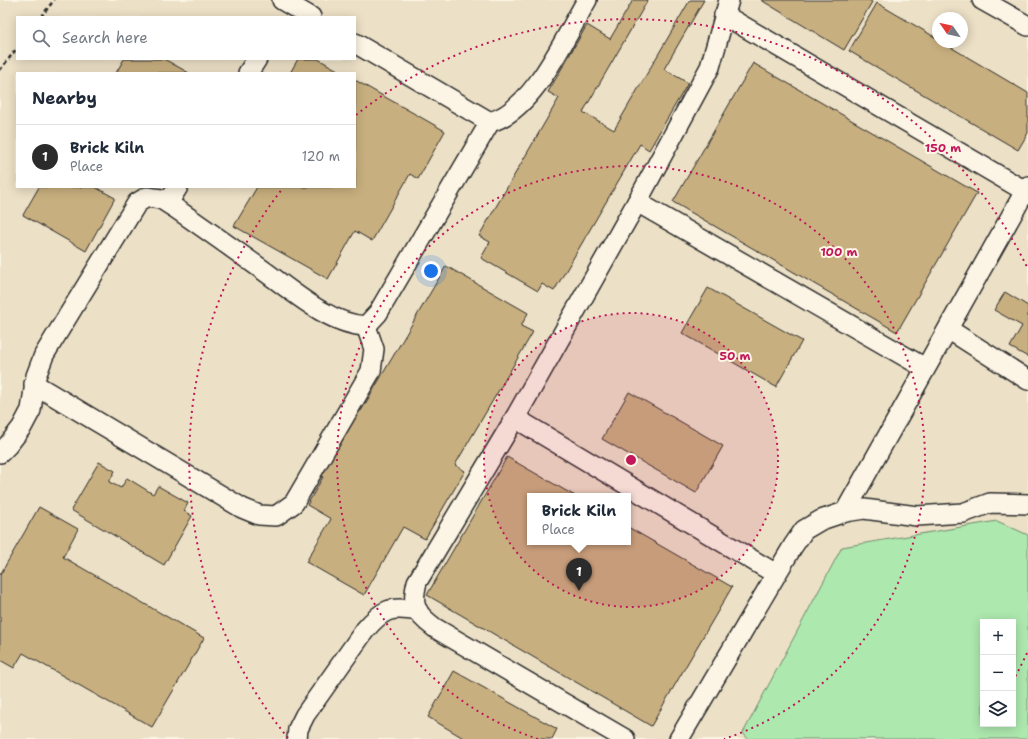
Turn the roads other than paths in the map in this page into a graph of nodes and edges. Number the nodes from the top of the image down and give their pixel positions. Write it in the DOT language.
graph roads {
  1 [pos="586,0"];
  2 [pos="982,0"];
  3 [pos="285,7"];
  4 [pos="727,7"];
  5 [pos="308,16"];
  6 [pos="1028,26"];
  7 [pos="356,43"];
  8 [pos="256,60"];
  9 [pos="249,72"];
  10 [pos="490,122"];
  11 [pos="177,188"];
  12 [pos="1025,195"];
  13 [pos="637,202"];
  14 [pos="168,203"];
  15 [pos="366,326"];
  16 [pos="948,329"];
  17 [pos="926,368"];
  18 [pos="1028,380"];
  19 [pos="34,384"];
  20 [pos="515,418"];
  21 [pos="0,453"];
  22 [pos="1028,504"];
  23 [pos="845,512"];
  24 [pos="776,574"];
  25 [pos="418,611"];
  26 [pos="297,739"];
  27 [pos="625,739"];
  28 [pos="679,739"];
  1 -- 10 [label="lane"];
  2 -- 6 [label="lane"];
  3 -- 5 [label="lane"];
  4 -- 12 [label="lane"];
  4 -- 13 [label="lane"];
  7 -- 10 [label="lane"];
  8 -- 9 [label="lane"];
  10 -- 15 [label="lane"];
  11 -- 14 [label="lane"];
  12 -- 16 [label="lane"];
  13 -- 17 [label="lane"];
  13 -- 20 [label="lane"];
  14 -- 15 [label="lane"];
  14 -- 19 [label="lane"];
  15 -- 19 [label="lane"];
  16 -- 17 [label="lane"];
  16 -- 18 [label="lane"];
  17 -- 23 [label="lane"];
  19 -- 21 [label="lane"];
  20 -- 24 [label="lane"];
  20 -- 25 [label="lane"];
  22 -- 23 [label="lane"];
  23 -- 24 [label="lane"];
  24 -- 28 [label="lane"];
  25 -- 26 [label="lane"];
  25 -- 27 [label="lane"];
}
